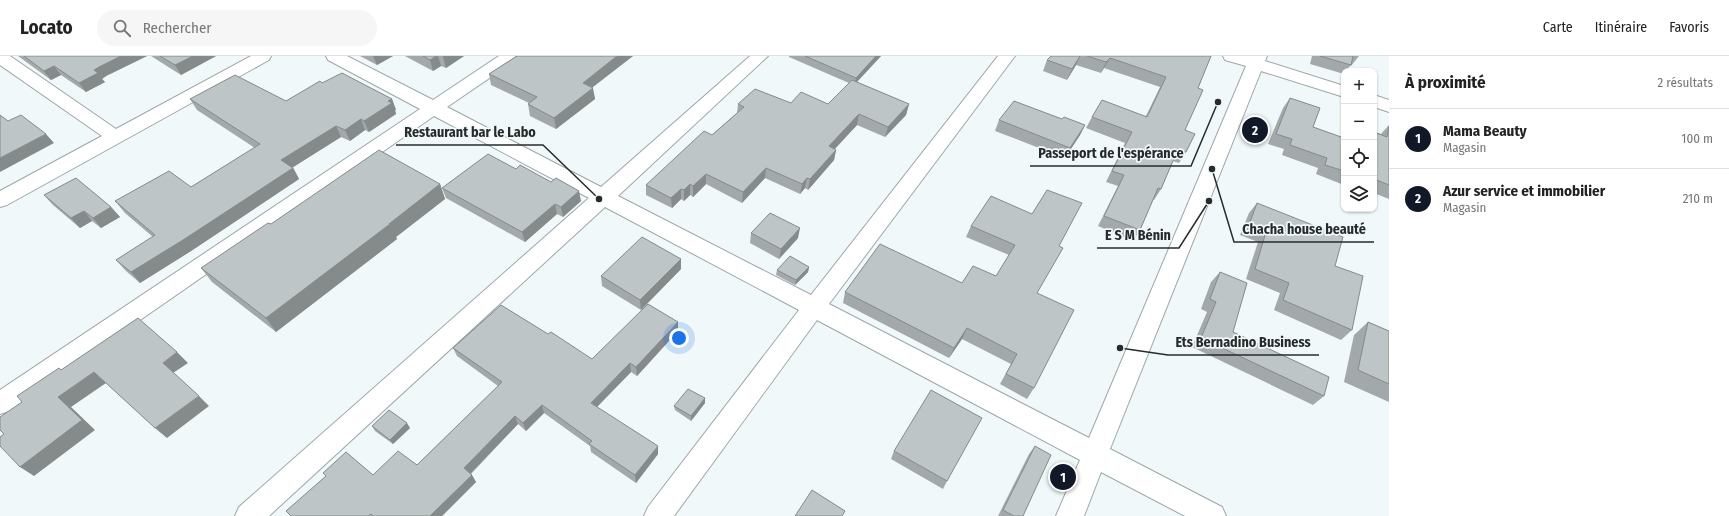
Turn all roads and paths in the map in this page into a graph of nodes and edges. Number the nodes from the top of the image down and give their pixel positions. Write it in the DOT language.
graph roads {
  1 [pos="263,56"];
  2 [pos="334,56"];
  3 [pos="510,56"];
  4 [pos="760,56"];
  5 [pos="1007,56"];
  6 [pos="1230,56"];
  7 [pos="0,57"];
  8 [pos="1257,60"];
  9 [pos="1341,91"];
  10 [pos="1377,103"];
  11 [pos="1389,106"];
  12 [pos="433,108"];
  13 [pos="115,137"];
  14 [pos="603,197"];
  15 [pos="0,200"];
  16 [pos="814,307"];
  17 [pos="0,403"];
  18 [pos="1095,455"];
  19 [pos="249,516"];
  20 [pos="658,516"];
  21 [pos="1070,516"];
  22 [pos="1212,516"];
  1 -- 13 [label="street"];
  2 -- 12 [label="street"];
  3 -- 12 [label="street"];
  4 -- 14 [label="street"];
  5 -- 16 [label="street"];
  6 -- 8 [label="street"];
  7 -- 13 [label="street"];
  8 -- 9 [label="street"];
  8 -- 18 [label="street"];
  10 -- 11 [label="street"];
  12 -- 14 [label="street"];
  12 -- 17 [label="street"];
  13 -- 15 [label="street"];
  14 -- 16 [label="street"];
  14 -- 19 [label="street"];
  16 -- 18 [label="street"];
  16 -- 20 [label="street"];
  18 -- 21 [label="street"];
  18 -- 22 [label="street"];
}
